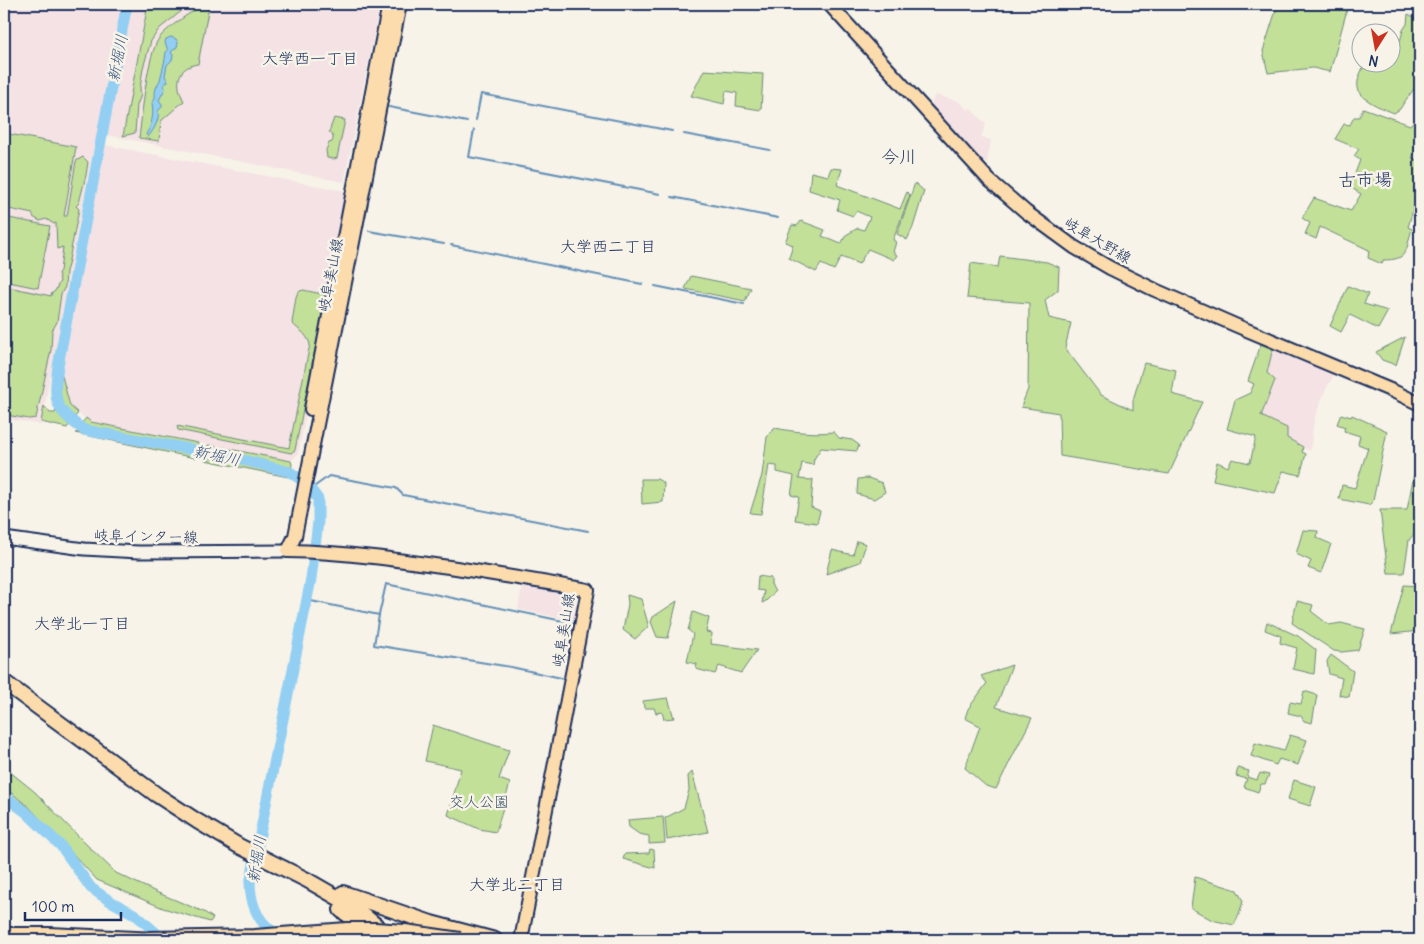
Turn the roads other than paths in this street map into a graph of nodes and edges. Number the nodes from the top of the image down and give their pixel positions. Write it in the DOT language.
graph roads {
  1 [pos="389,4"];
  2 [pos="400,4"];
  3 [pos="829,4"];
  4 [pos="1420,404"];
  5 [pos="305,465"];
  6 [pos="4,538"];
  7 [pos="288,551"];
  8 [pos="4,682"];
  9 [pos="4,690"];
  10 [pos="237,850"];
  11 [pos="268,866"];
  12 [pos="307,880"];
  13 [pos="4,935"];
  14 [pos="152,940"];
  15 [pos="374,940"];
  16 [pos="387,940"];
  17 [pos="460,940"];
  18 [pos="495,940"];
  19 [pos="521,940"];
  1 -- 5 [label="main road, 岐阜美山線"];
  2 -- 5 [label="main road, 岐阜美山線"];
  3 -- 4 [label="main road, 岐阜大野線"];
  5 -- 7 [label="main road, 岐阜美山線"];
  6 -- 7 [label="main road, 岐阜インター線"];
  7 -- 19 [label="main road, 岐阜美山線"];
  8 -- 10 [label="highway"];
  9 -- 10 [label="highway"];
  10 -- 11 [label="highway"];
  11 -- 12 [label="highway"];
  11 -- 15 [label="highway"];
  12 -- 16 [label="highway"];
  12 -- 18 [label="highway"];
  13 -- 14 [label="highway"];
  14 -- 17 [label="highway, bridge"];
}
